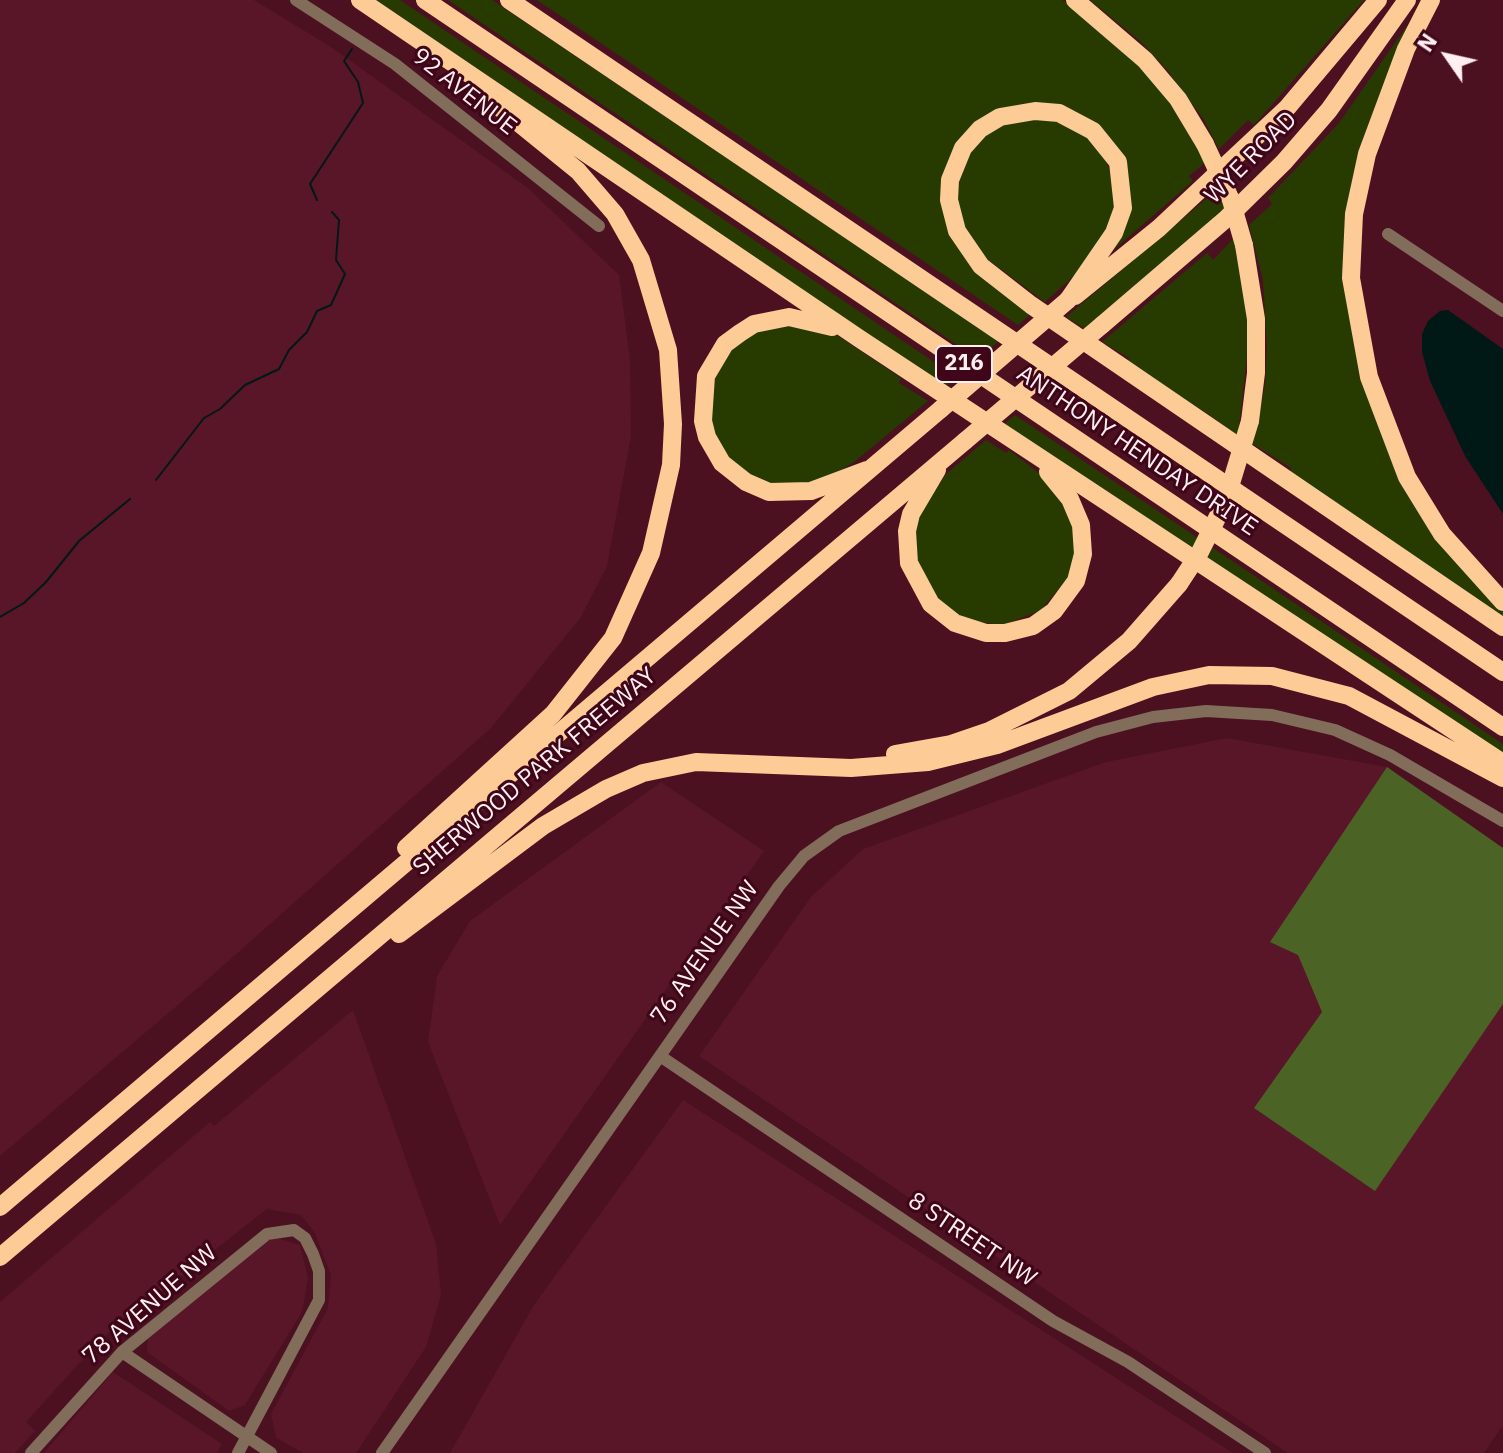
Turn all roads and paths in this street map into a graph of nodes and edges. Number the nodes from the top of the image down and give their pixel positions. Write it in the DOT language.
graph roads {
  1 [pos="296,0"];
  2 [pos="360,0"];
  3 [pos="425,0"];
  4 [pos="509,0"];
  5 [pos="1075,0"];
  6 [pos="1378,0"];
  7 [pos="1407,0"];
  8 [pos="1431,0"];
  9 [pos="419,40"];
  10 [pos="599,226"];
  11 [pos="1388,234"];
  12 [pos="1068,300"];
  13 [pos="1503,311"];
  14 [pos="1102,325"];
  15 [pos="860,339"];
  16 [pos="1034,455"];
  17 [pos="946,456"];
  18 [pos="874,468"];
  19 [pos="1503,602"];
  20 [pos="1503,627"];
  21 [pos="1503,672"];
  22 [pos="1503,727"];
  23 [pos="753,763"];
  24 [pos="1503,763"];
  25 [pos="1503,778"];
  26 [pos="1503,821"];
  27 [pos="364,898"];
  28 [pos="351,960"];
  29 [pos="660,1056"];
  30 [pos="0,1207"];
  31 [pos="0,1257"];
  32 [pos="122,1352"];
  33 [pos="418,1405"];
  34 [pos="248,1437"];
  35 [pos="31,1453"];
  36 [pos="238,1453"];
  37 [pos="271,1453"];
  38 [pos="382,1453"];
  39 [pos="390,1453"];
  40 [pos="1265,1453"];
  1 -- 10 [label="street, 92 AVENUE"];
  2 -- 9 [label="highway"];
  3 -- 22 [label="highway, ANTHONY HENDAY DRIVE / 216"];
  4 -- 21 [label="highway, ANTHONY HENDAY DRIVE / 216"];
  5 -- 23 [label="highway, bridge"];
  6 -- 12 [label="highway, WYE ROAD"];
  7 -- 14 [label="highway, WYE ROAD"];
  8 -- 19 [label="highway"];
  9 -- 15 [label="highway"];
  9 -- 27 [label="highway"];
  11 -- 13 [label="street"];
  12 -- 18 [label="highway, SHERWOOD PARK FREEWAY, bridge"];
  12 -- 20 [label="highway"];
  14 -- 17 [label="highway, SHERWOOD PARK FREEWAY, bridge"];
  15 -- 16 [label="highway"];
  15 -- 18 [label="highway"];
  16 -- 17 [label="highway"];
  16 -- 24 [label="highway"];
  17 -- 28 [label="highway, SHERWOOD PARK FREEWAY"];
  18 -- 27 [label="highway, SHERWOOD PARK FREEWAY"];
  23 -- 25 [label="highway"];
  23 -- 28 [label="highway"];
  26 -- 29 [label="street, 76 AVENUE NW"];
  27 -- 30 [label="highway, SHERWOOD PARK FREEWAY"];
  28 -- 31 [label="highway, SHERWOOD PARK FREEWAY"];
  29 -- 33 [label="street, 76 AVENUE NW"];
  29 -- 40 [label="street, 8 STREET NW"];
  32 -- 34 [label="street"];
  32 -- 34 [label="street, 78 AVENUE NW"];
  32 -- 35 [label="street, 78 AVENUE NW"];
  33 -- 38 [label="street, 76 AVENUE NW"];
  33 -- 39 [label="street, 76 AVENUE NW"];
  34 -- 36 [label="street"];
  34 -- 37 [label="street"];
}
